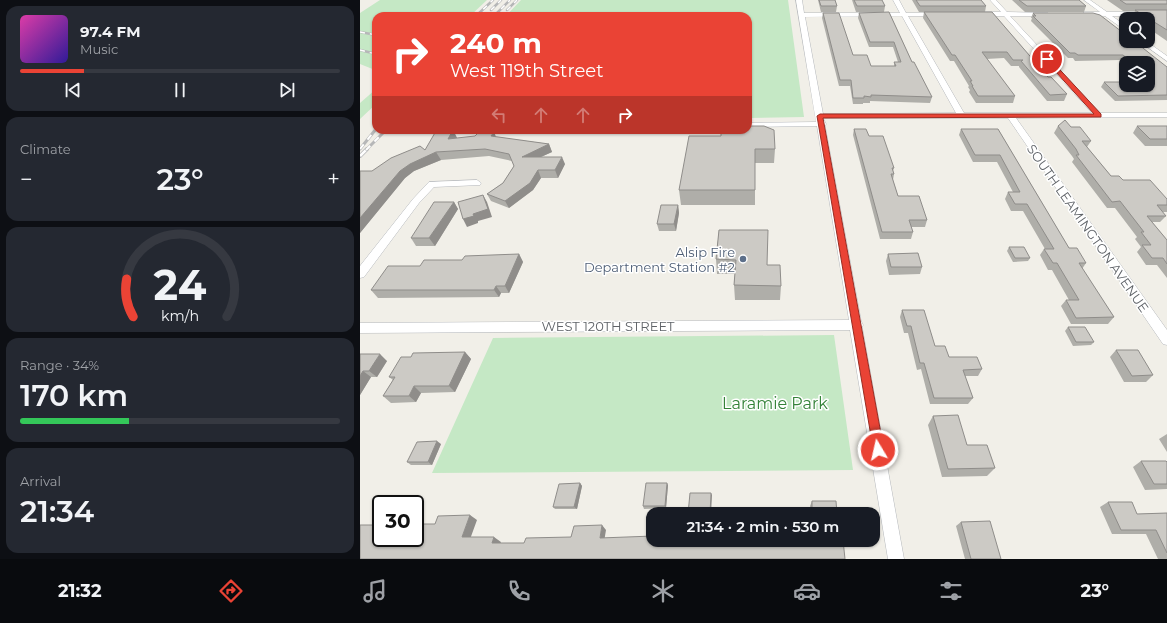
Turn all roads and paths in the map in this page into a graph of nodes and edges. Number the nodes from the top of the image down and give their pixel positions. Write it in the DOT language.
graph roads {
  1 [pos="800,0"];
  2 [pos="896,0"];
  3 [pos="992,0"];
  4 [pos="1087,0"];
  5 [pos="904,14"];
  6 [pos="943,14"];
  7 [pos="974,14"];
  8 [pos="1006,14"];
  9 [pos="1052,14"];
  10 [pos="1075,14"];
  11 [pos="1106,14"];
  12 [pos="1167,14"];
  13 [pos="802,15"];
  14 [pos="1119,24"];
  15 [pos="1152,48"];
  16 [pos="1167,59"];
  17 [pos="961,115"];
  18 [pos="1010,115"];
  19 [pos="1167,115"];
  20 [pos="1099,116"];
  21 [pos="821,120"];
  22 [pos="752,125"];
  23 [pos="477,183"];
  24 [pos="360,274"];
  25 [pos="857,325"];
  26 [pos="360,328"];
  27 [pos="1167,340"];
  28 [pos="896,559"];
  1 -- 13 [label="street"];
  2 -- 5 [label="street"];
  3 -- 8 [label="street"];
  4 -- 11 [label="street"];
  5 -- 6 [label="street"];
  5 -- 13 [label="street"];
  5 -- 17 [label="street"];
  7 -- 8 [label="street"];
  8 -- 9 [label="street"];
  8 -- 20 [label="street"];
  10 -- 11 [label="street"];
  11 -- 12 [label="street"];
  11 -- 14 [label="street"];
  13 -- 21 [label="street"];
  15 -- 16 [label="street"];
  17 -- 18 [label="street"];
  17 -- 21 [label="street"];
  18 -- 20 [label="street"];
  18 -- 27 [label="street, SOUTH LEAMINGTON AVENUE"];
  19 -- 20 [label="street"];
  21 -- 22 [label="street"];
  21 -- 25 [label="street"];
  23 -- 24 [label="street"];
  25 -- 26 [label="street, WEST 120TH STREET"];
  25 -- 28 [label="street"];
}
